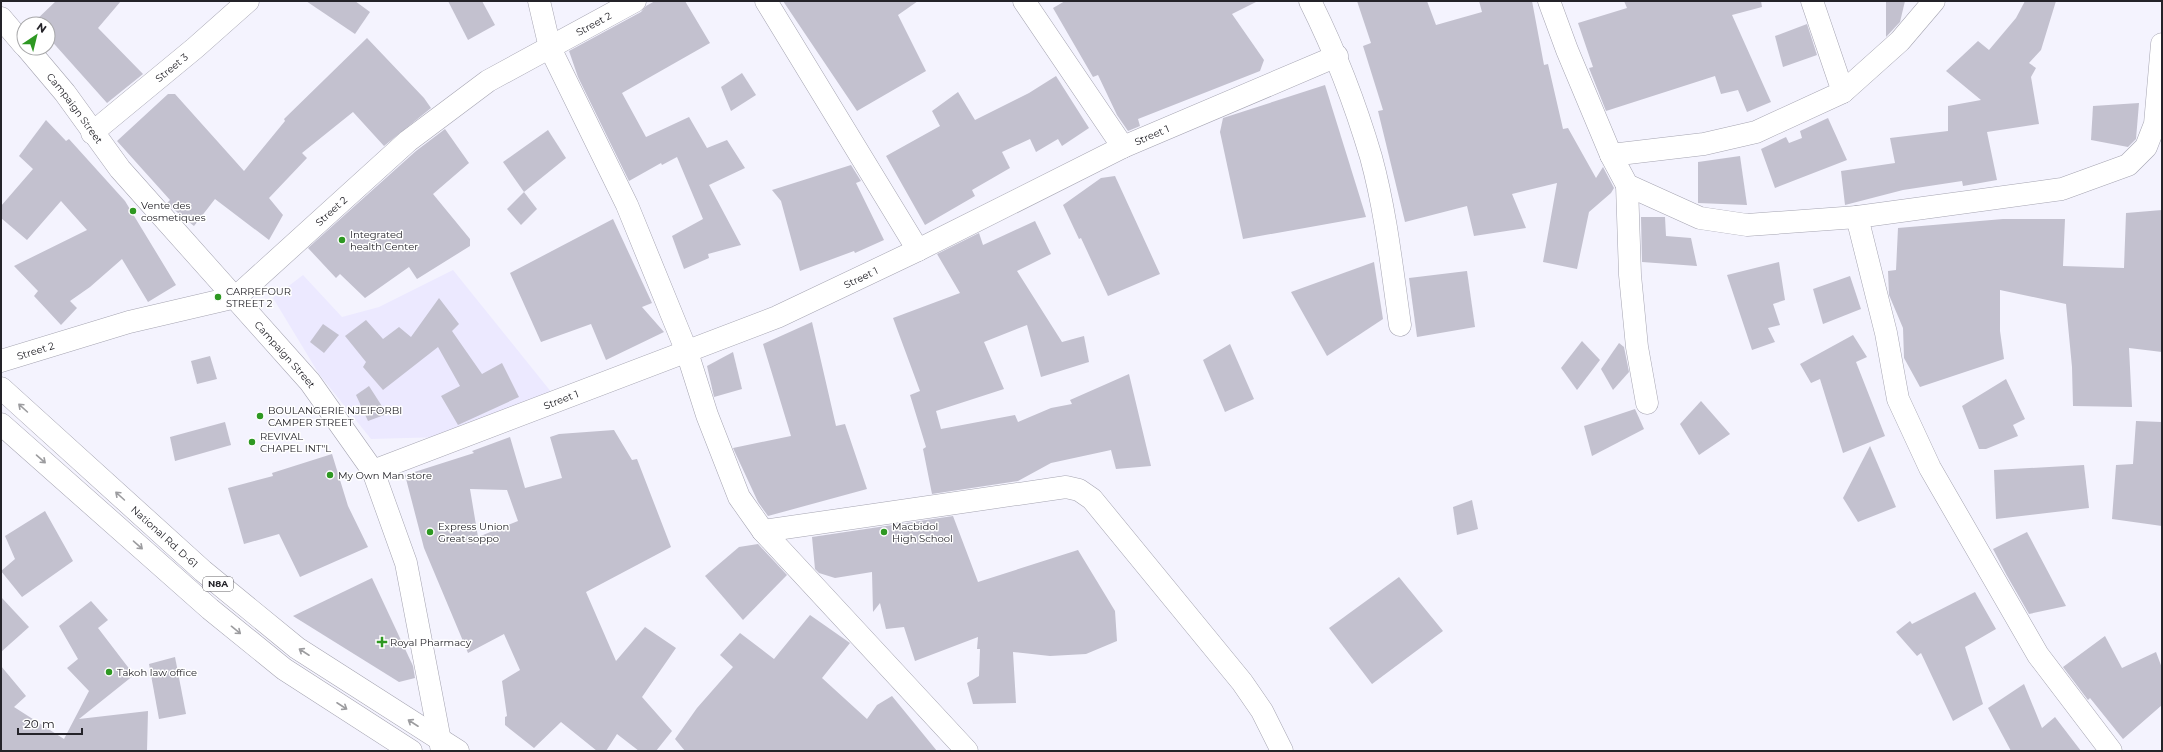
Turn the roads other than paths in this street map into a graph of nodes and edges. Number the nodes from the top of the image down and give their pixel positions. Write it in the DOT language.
graph roads {
  1 [pos="248,1"];
  2 [pos="539,1"];
  3 [pos="636,1"];
  4 [pos="766,1"];
  5 [pos="1024,1"];
  6 [pos="1310,1"];
  7 [pos="1548,1"];
  8 [pos="1812,1"];
  9 [pos="1934,1"];
  10 [pos="1,18"];
  11 [pos="16,36"];
  12 [pos="2162,44"];
  13 [pos="550,48"];
  14 [pos="34,56"];
  15 [pos="1336,56"];
  16 [pos="1843,92"];
  17 [pos="92,132"];
  18 [pos="1123,147"];
  19 [pos="1611,155"];
  20 [pos="1627,185"];
  21 [pos="1857,217"];
  22 [pos="918,250"];
  23 [pos="236,297"];
  24 [pos="1400,325"];
  25 [pos="687,352"];
  26 [pos="1,361"];
  27 [pos="1,388"];
  28 [pos="1647,403"];
  29 [pos="1,424"];
  30 [pos="373,471"];
  31 [pos="763,531"];
  32 [pos="447,748"];
  33 [pos="412,751"];
  34 [pos="967,751"];
  35 [pos="1282,751"];
  36 [pos="2110,751"];
  1 -- 17 [label="main road, Street 3"];
  2 -- 13 [label="main road"];
  3 -- 13 [label="main road, Street 2"];
  4 -- 22 [label="main road"];
  5 -- 18 [label="main road"];
  6 -- 15 [label="main road"];
  7 -- 19 [label="main road"];
  8 -- 16 [label="main road"];
  9 -- 16 [label="main road"];
  10 -- 11 [label="main road"];
  12 -- 21 [label="main road"];
  13 -- 23 [label="main road, Street 2"];
  13 -- 25 [label="main road"];
  14 -- 17 [label="main road, Campaign Street"];
  15 -- 18 [label="main road, Street 1"];
  15 -- 24 [label="main road"];
  16 -- 19 [label="main road"];
  17 -- 23 [label="main road, Campaign Street"];
  18 -- 22 [label="main road, Street 1"];
  19 -- 20 [label="main road"];
  20 -- 21 [label="main road"];
  20 -- 28 [label="main road"];
  21 -- 36 [label="main road"];
  22 -- 25 [label="main road, Street 1"];
  23 -- 26 [label="main road, Street 2"];
  23 -- 30 [label="main road, Campaign Street"];
  25 -- 30 [label="main road, Street 1"];
  25 -- 31 [label="main road"];
  32 -- 27 [label="main road, National Rd. D-61 / N8A, one-way"];
  29 -- 33 [label="main road, N8A, one-way"];
  30 -- 32 [label="main road, Campaign Street"];
  31 -- 34 [label="main road"];
  31 -- 35 [label="main road"];
}
